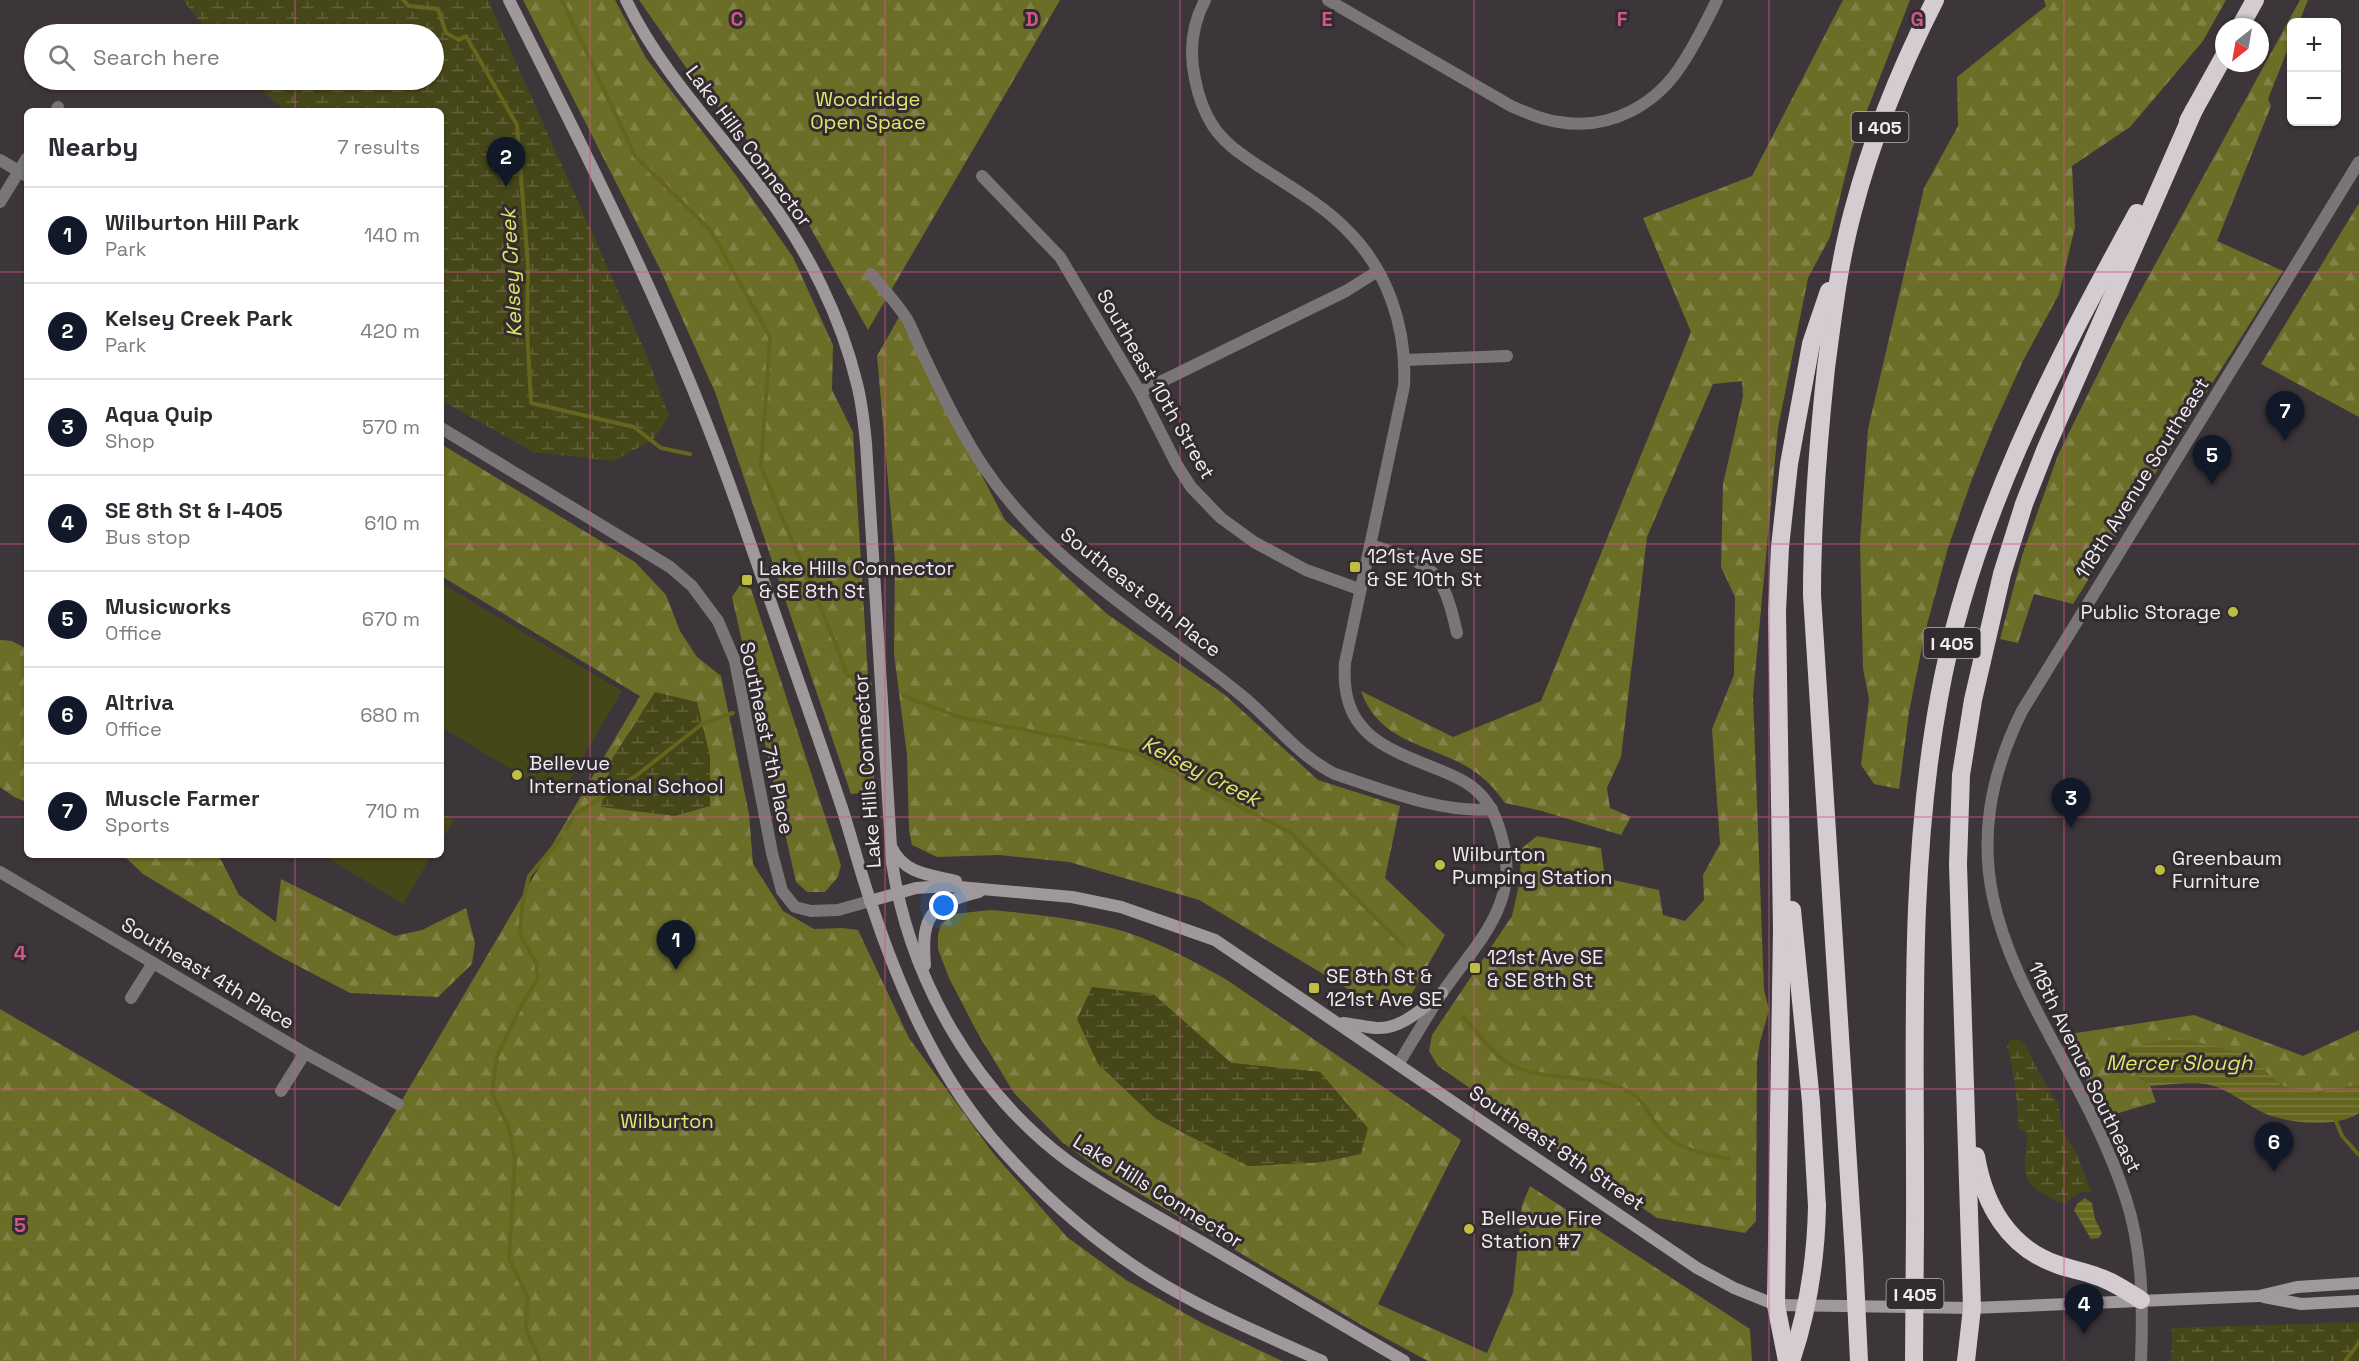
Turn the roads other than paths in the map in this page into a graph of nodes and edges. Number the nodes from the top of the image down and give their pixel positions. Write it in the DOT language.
graph roads {
  1 [pos="509,0"];
  2 [pos="626,0"];
  3 [pos="1205,0"];
  4 [pos="1328,0"];
  5 [pos="1718,0"];
  6 [pos="1935,0"];
  7 [pos="2255,0"];
  8 [pos="2245,18"];
  9 [pos="2215,72"];
  10 [pos="2194,110"];
  11 [pos="0,160"];
  12 [pos="2359,162"];
  13 [pos="23,174"];
  14 [pos="982,176"];
  15 [pos="0,201"];
  16 [pos="1846,242"];
  17 [pos="1378,272"];
  18 [pos="871,274"];
  19 [pos="1507,356"];
  20 [pos="1405,360"];
  21 [pos="1140,392"];
  22 [pos="444,430"];
  23 [pos="1371,545"];
  24 [pos="1359,589"];
  25 [pos="1457,633"];
  26 [pos="1781,800"];
  27 [pos="1492,810"];
  28 [pos="890,842"];
  29 [pos="0,873"];
  30 [pos="989,889"];
  31 [pos="897,892"];
  32 [pos="870,901"];
  33 [pos="153,963"];
  34 [pos="926,979"];
  35 [pos="1442,993"];
  36 [pos="131,998"];
  37 [pos="1338,1022"];
  38 [pos="305,1053"];
  39 [pos="1399,1063"];
  40 [pos="1963,1084"];
  41 [pos="281,1091"];
  42 [pos="398,1104"];
  43 [pos="2359,1283"];
  44 [pos="2259,1296"];
  45 [pos="2141,1300"];
  46 [pos="2359,1301"];
  47 [pos="1776,1305"];
  48 [pos="1972,1308"];
  49 [pos="1322,1361"];
  50 [pos="1404,1361"];
  51 [pos="1789,1361"];
  52 [pos="1859,1361"];
  53 [pos="1914,1361"];
  54 [pos="1966,1361"];
  55 [pos="2141,1361"];
  1 -- 32 [label="main road, Lake Hills Connector"];
  2 -- 28 [label="main road, Lake Hills Connector"];
  3 -- 17 [label="street"];
  4 -- 5 [label="street"];
  6 -- 16 [label="highway, I 405"];
  7 -- 8 [label="highway"];
  9 -- 10 [label="highway, I 405"];
  10 -- 40 [label="highway"];
  10 -- 53 [label="highway, I 405, bridge"];
  11 -- 13 [label="street"];
  12 -- 45 [label="street, 118th Avenue Southeast"];
  13 -- 15 [label="street"];
  14 -- 21 [label="street, Southeast 10th Street"];
  16 -- 26 [label="highway"];
  16 -- 52 [label="highway, I 405, bridge"];
  17 -- 20 [label="street"];
  17 -- 21 [label="street"];
  18 -- 27 [label="street, Southeast 9th Place"];
  19 -- 20 [label="street"];
  20 -- 23 [label="street"];
  21 -- 24 [label="street, Southeast 10th Street"];
  22 -- 32 [label="street, Southeast 7th Place"];
  23 -- 24 [label="street"];
  23 -- 25 [label="street"];
  24 -- 27 [label="street"];
  26 -- 47 [label="highway"];
  26 -- 51 [label="highway, bridge"];
  27 -- 35 [label="street"];
  28 -- 30 [label="main road"];
  28 -- 31 [label="main road, Lake Hills Connector"];
  29 -- 33 [label="street, Southeast 4th Place"];
  30 -- 31 [label="main road, Southeast 8th Street"];
  30 -- 34 [label="main road"];
  30 -- 37 [label="main road, Southeast 8th Street"];
  31 -- 32 [label="main road, Southeast 8th Street"];
  31 -- 34 [label="main road, Lake Hills Connector"];
  32 -- 49 [label="main road, Lake Hills Connector"];
  33 -- 36 [label="street"];
  33 -- 38 [label="street, Southeast 4th Place"];
  34 -- 50 [label="main road, Lake Hills Connector"];
  35 -- 37 [label="main road"];
  35 -- 39 [label="street"];
  37 -- 39 [label="main road, Southeast 8th Street"];
  38 -- 41 [label="street"];
  38 -- 42 [label="street, Southeast 4th Place"];
  39 -- 47 [label="main road, Southeast 8th Street"];
  40 -- 45 [label="highway"];
  40 -- 48 [label="highway"];
  43 -- 44 [label="main road, Southeast 8th Street"];
  44 -- 45 [label="main road, Southeast 8th Street"];
  44 -- 46 [label="main road, Southeast 8th Street"];
  45 -- 48 [label="main road, Southeast 8th Street"];
  45 -- 55 [label="street, 118th Avenue Southeast"];
  47 -- 48 [label="main road, Southeast 8th Street"];
  47 -- 51 [label="highway"];
  48 -- 54 [label="highway"];
}
